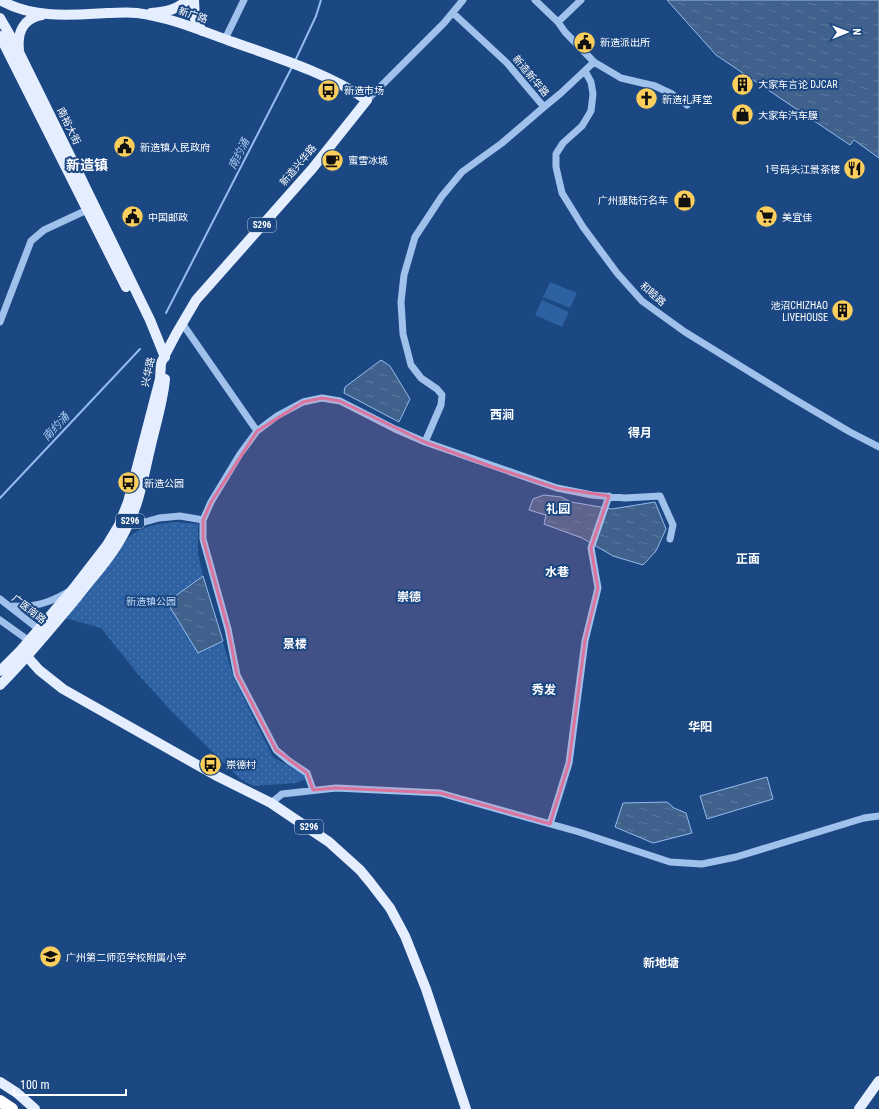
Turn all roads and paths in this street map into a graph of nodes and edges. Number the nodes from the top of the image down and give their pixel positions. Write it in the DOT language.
graph roads {
  1 [pos="0,0"];
  2 [pos="187,0"];
  3 [pos="194,0"];
  4 [pos="244,0"];
  5 [pos="463,0"];
  6 [pos="534,0"];
  7 [pos="581,0"];
  8 [pos="453,12"];
  9 [pos="46,14"];
  10 [pos="143,14"];
  11 [pos="0,18"];
  12 [pos="558,22"];
  13 [pos="202,31"];
  14 [pos="0,36"];
  15 [pos="225,39"];
  16 [pos="19,53"];
  17 [pos="594,62"];
  18 [pos="585,71"];
  19 [pos="367,100"];
  20 [pos="687,105"];
  21 [pos="544,107"];
  22 [pos="87,210"];
  23 [pos="0,322"];
  24 [pos="182,323"];
  25 [pos="163,359"];
  26 [pos="257,431"];
  27 [pos="425,442"];
  28 [pos="879,447"];
  29 [pos="609,496"];
  30 [pos="126,520"];
  31 [pos="203,520"];
  32 [pos="670,539"];
  33 [pos="73,589"];
  34 [pos="0,599"];
  35 [pos="11,606"];
  36 [pos="0,620"];
  37 [pos="42,632"];
  38 [pos="33,643"];
  39 [pos="24,653"];
  40 [pos="0,671"];
  41 [pos="0,685"];
  42 [pos="313,790"];
  43 [pos="271,803"];
  44 [pos="879,816"];
  45 [pos="550,824"];
  46 [pos="879,1081"];
  47 [pos="0,1082"];
  48 [pos="0,1101"];
  49 [pos="12,1109"];
  50 [pos="35,1109"];
  51 [pos="466,1109"];
  52 [pos="858,1109"];
  1 -- 9 [label="main road, 新广路"];
  2 -- 10 [label="main road"];
  3 -- 13 [label="main road"];
  4 -- 15 [label="street"];
  5 -- 8 [label="street, 新造兴华路"];
  6 -- 12 [label="street"];
  7 -- 12 [label="street"];
  8 -- 19 [label="street, 新造兴华路"];
  8 -- 21 [label="street, 新造新华路"];
  9 -- 10 [label="main road, 新广路"];
  9 -- 16 [label="main road"];
  10 -- 13 [label="main road, 新广路"];
  11 -- 16 [label="main road, 南裕大街"];
  12 -- 17 [label="street"];
  13 -- 15 [label="main road, 新广路"];
  14 -- 22 [label="main road"];
  15 -- 19 [label="main road, 新广路"];
  16 -- 25 [label="main road, 南裕大街"];
  17 -- 18 [label="street, 新造新华路"];
  17 -- 20 [label="street"];
  18 -- 21 [label="street, 新造新华路"];
  18 -- 28 [label="street, 和睦路"];
  19 -- 24 [label="main road, 新造兴华路 / S296"];
  21 -- 27 [label="street"];
  22 -- 23 [label="street"];
  22 -- 25 [label="main road"];
  24 -- 25 [label="main road, 新造兴华路 / S296"];
  24 -- 26 [label="street"];
  25 -- 30 [label="main road, 兴华路 / S296"];
  26 -- 27 [label="street"];
  26 -- 31 [label="street"];
  27 -- 29 [label="street"];
  29 -- 32 [label="street"];
  29 -- 45 [label="street"];
  30 -- 31 [label="street"];
  30 -- 33 [label="main road, 兴华路 / S296"];
  30 -- 37 [label="main road, 兴华路 / S296"];
  31 -- 42 [label="street"];
  33 -- 35 [label="street"];
  33 -- 37 [label="main road, 兴华路 / S296"];
  34 -- 35 [label="street, 广医南路"];
  35 -- 37 [label="street, 广医南路"];
  36 -- 38 [label="street"];
  37 -- 38 [label="main road, 兴华路 / S296"];
  38 -- 39 [label="main road, 兴华路 / S296"];
  39 -- 40 [label="main road"];
  39 -- 41 [label="main road"];
  39 -- 43 [label="main road, S296"];
  42 -- 43 [label="street"];
  42 -- 45 [label="street"];
  43 -- 51 [label="main road, S296"];
  44 -- 45 [label="street"];
  46 -- 52 [label="main road"];
  47 -- 50 [label="main road"];
  48 -- 49 [label="highway"];
}
